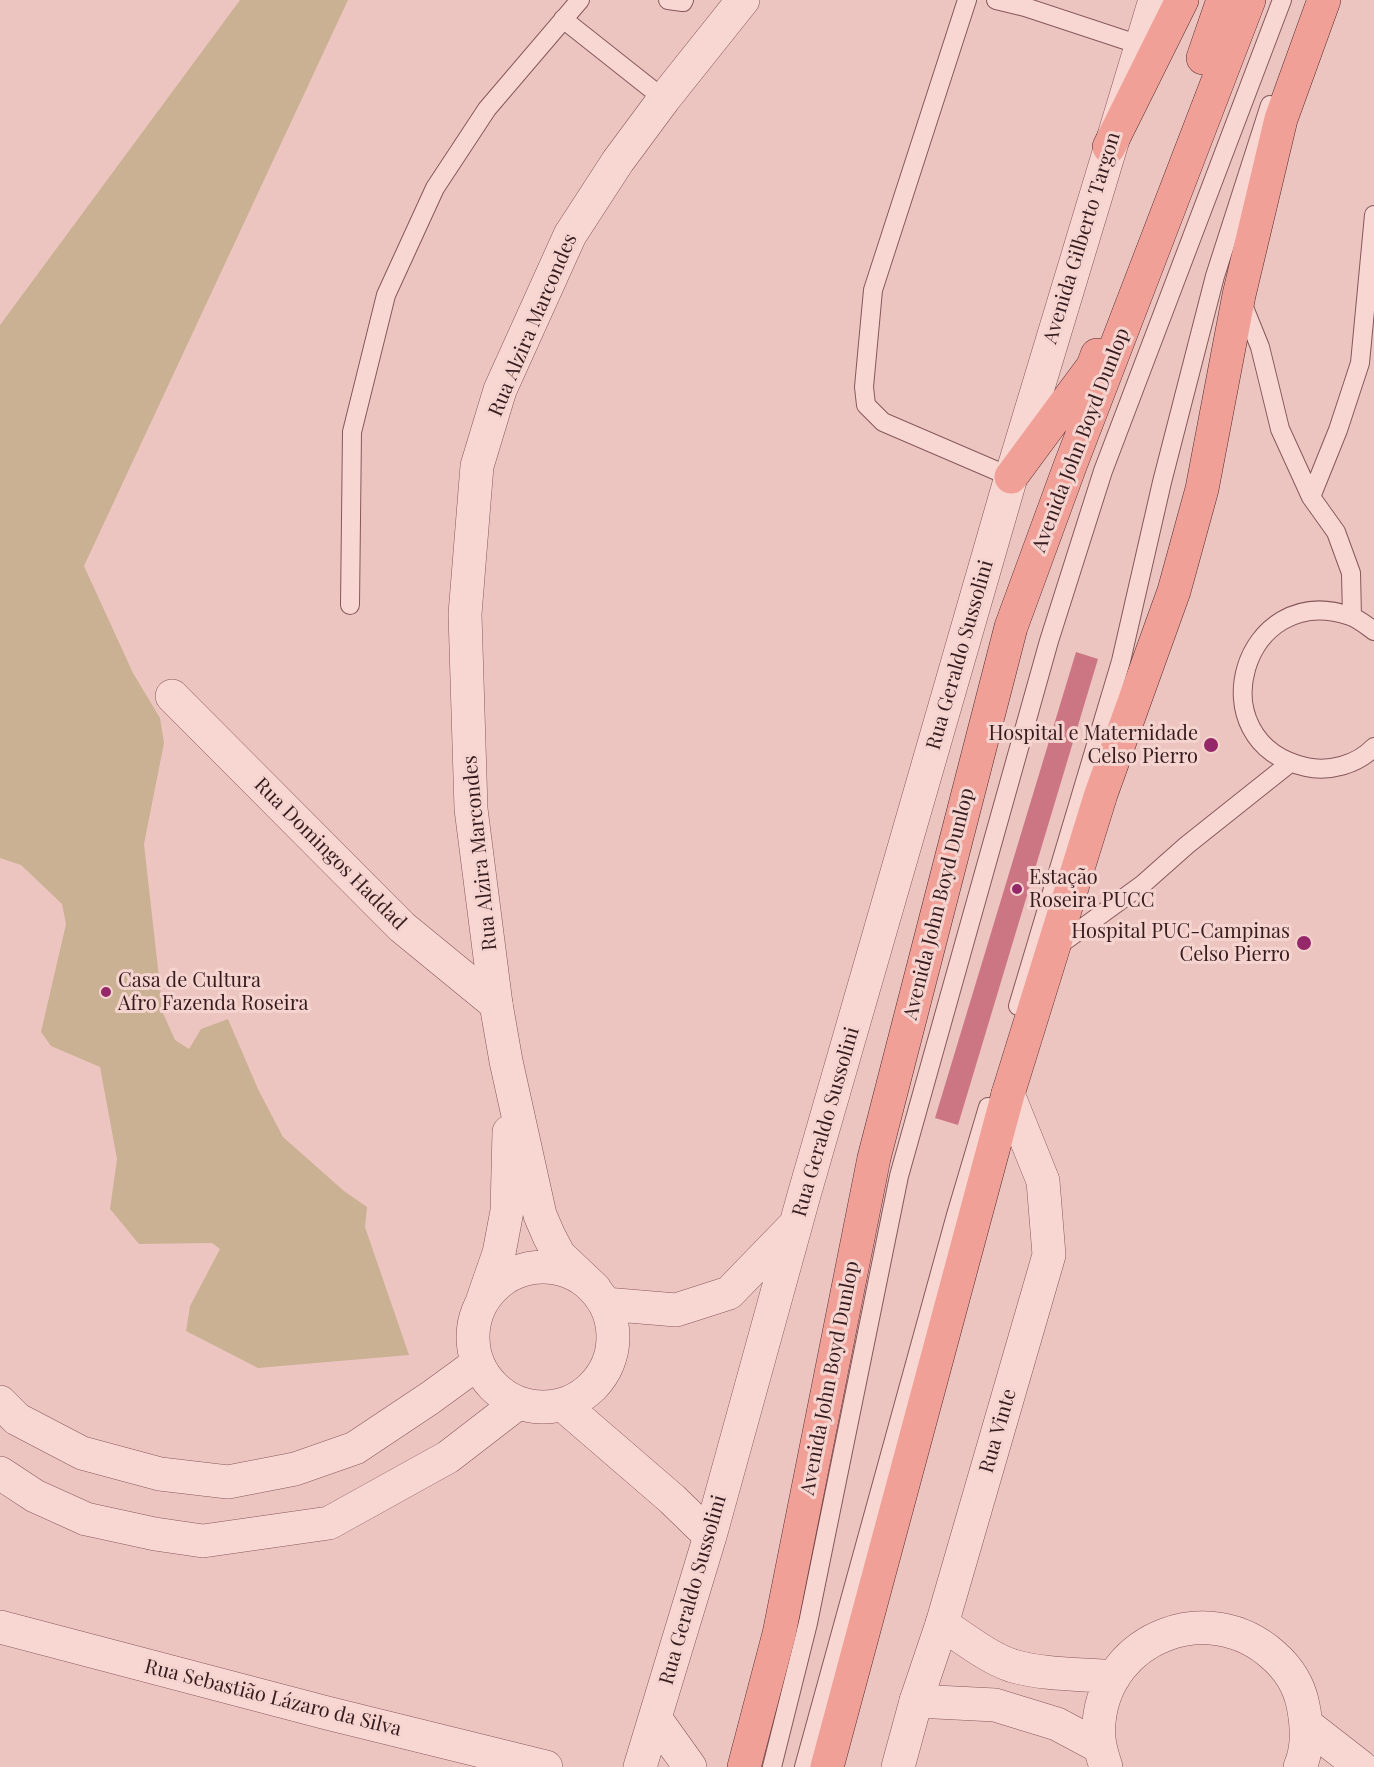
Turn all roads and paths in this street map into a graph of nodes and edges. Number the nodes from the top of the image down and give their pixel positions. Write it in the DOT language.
graph roads {
  1 [pos="580,0"];
  2 [pos="668,0"];
  3 [pos="684,0"];
  4 [pos="743,0"];
  5 [pos="967,0"];
  6 [pos="996,0"];
  7 [pos="1155,0"];
  8 [pos="1182,0"];
  9 [pos="1223,0"];
  10 [pos="1249,0"];
  11 [pos="1282,0"];
  12 [pos="1308,0"];
  13 [pos="1324,0"];
  14 [pos="563,19"];
  15 [pos="1140,45"];
  16 [pos="664,99"];
  17 [pos="1109,147"];
  18 [pos="1374,215"];
  19 [pos="1239,295"];
  20 [pos="1011,477"];
  21 [pos="1311,497"];
  22 [pos="350,605"];
  23 [pos="1352,616"];
  24 [pos="1374,631"];
  25 [pos="172,696"];
  26 [pos="1372,752"];
  27 [pos="1290,763"];
  28 [pos="1052,951"];
  29 [pos="496,1004"];
  30 [pos="506,1061"];
  31 [pos="1008,1094"];
  32 [pos="796,1223"];
  33 [pos="600,1297"];
  34 [pos="480,1308"];
  35 [pos="478,1363"];
  36 [pos="0,1402"];
  37 [pos="518,1403"];
  38 [pos="562,1405"];
  39 [pos="0,1473"];
  40 [pos="710,1536"];
  41 [pos="942,1624"];
  42 [pos="0,1627"];
  43 [pos="793,1628"];
  44 [pos="852,1633"];
  45 [pos="1114,1677"];
  46 [pos="916,1701"];
  47 [pos="655,1719"];
  48 [pos="1307,1725"];
  49 [pos="1103,1757"];
  50 [pos="546,1767"];
  51 [pos="640,1767"];
  52 [pos="690,1767"];
  53 [pos="744,1767"];
  54 [pos="772,1767"];
  55 [pos="804,1767"];
  56 [pos="827,1767"];
  57 [pos="898,1767"];
  58 [pos="1300,1767"];
  59 [pos="1361,1767"];
  1 -- 14 [label="lane"];
  2 -- 3 [label="lane"];
  4 -- 16 [label="street, Rua Alzira Marcondes"];
  5 -- 20 [label="lane"];
  6 -- 15 [label="lane"];
  7 -- 15 [label="street, Avenida Gilberto Targon"];
  8 -- 17 [label="main road"];
  9 -- 20 [label="main road"];
  10 -- 43 [label="main road, Avenida John Boyd Dunlop"];
  11 -- 43 [label="lane"];
  12 -- 44 [label="lane"];
  13 -- 19 [label="main road"];
  14 -- 16 [label="lane"];
  14 -- 22 [label="lane"];
  15 -- 17 [label="street, Avenida Gilberto Targon"];
  16 -- 29 [label="street, Rua Alzira Marcondes"];
  17 -- 20 [label="street, Avenida Gilberto Targon"];
  18 -- 21 [label="lane"];
  19 -- 21 [label="lane"];
  19 -- 28 [label="main road"];
  20 -- 32 [label="street, Rua Geraldo Sussolini"];
  21 -- 23 [label="lane"];
  23 -- 24 [label="lane"];
  23 -- 27 [label="lane"];
  25 -- 29 [label="street, Rua Domingos Haddad"];
  26 -- 27 [label="lane"];
  27 -- 28 [label="lane"];
  28 -- 31 [label="main road"];
  29 -- 30 [label="street, Rua Alzira Marcondes"];
  30 -- 33 [label="street, Rua Alzira Marcondes"];
  30 -- 34 [label="street, Rua Alzira Marcondes"];
  31 -- 41 [label="street, Rua Vinte"];
  31 -- 44 [label="main road"];
  32 -- 33 [label="street"];
  32 -- 40 [label="street, Rua Geraldo Sussolini"];
  33 -- 34 [label="street"];
  33 -- 38 [label="street"];
  34 -- 35 [label="street"];
  35 -- 36 [label="street"];
  35 -- 37 [label="street"];
  37 -- 38 [label="street"];
  37 -- 39 [label="street"];
  38 -- 40 [label="street"];
  40 -- 47 [label="street, Rua Geraldo Sussolini"];
  41 -- 45 [label="street"];
  41 -- 46 [label="street, Rua Vinte"];
  42 -- 50 [label="street, Rua Sebastião Lázaro da Silva"];
  43 -- 53 [label="main road, Avenida John Boyd Dunlop"];
  43 -- 54 [label="lane"];
  44 -- 55 [label="lane"];
  44 -- 56 [label="main road"];
  45 -- 48 [label="street"];
  45 -- 49 [label="street"];
  46 -- 49 [label="street"];
  46 -- 57 [label="street, Rua Vinte"];
  47 -- 51 [label="street, Rua Geraldo Sussolini"];
  47 -- 52 [label="street"];
  48 -- 58 [label="street"];
  48 -- 59 [label="street"];
}
